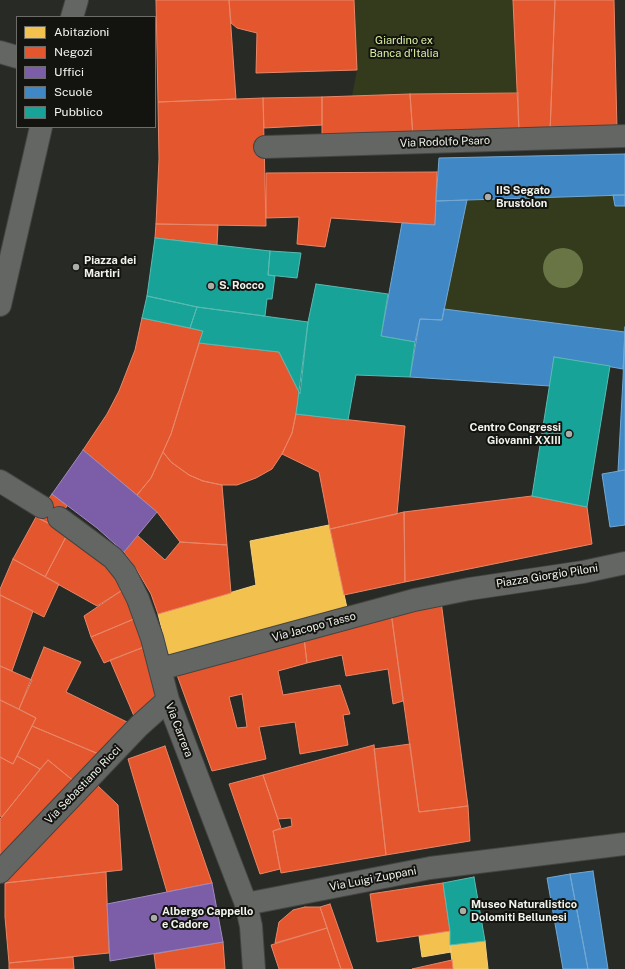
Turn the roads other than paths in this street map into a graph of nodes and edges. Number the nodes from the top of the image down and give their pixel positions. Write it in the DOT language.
graph roads {
  1 [pos="77,0"];
  2 [pos="72,16"];
  3 [pos="0,52"];
  4 [pos="16,57"];
  5 [pos="41,128"];
  6 [pos="625,136"];
  7 [pos="265,148"];
  8 [pos="0,305"];
  9 [pos="7,485"];
  10 [pos="625,563"];
  11 [pos="469,589"];
  12 [pos="160,669"];
  13 [pos="168,700"];
  14 [pos="625,844"];
  15 [pos="0,872"];
  16 [pos="246,904"];
  17 [pos="254,969"];
  1 -- 2 [label="street"];
  3 -- 4 [label="street"];
  5 -- 8 [label="street"];
  6 -- 7 [label="street, Via Rodolfo Psaro"];
  9 -- 12 [label="street, Via Carrera"];
  10 -- 11 [label="street, Piazza Giorgio Piloni"];
  11 -- 12 [label="street, Via Jacopo Tasso"];
  12 -- 13 [label="street, Via Carrera"];
  13 -- 15 [label="street, Via Sebastiano Ricci"];
  13 -- 16 [label="street, Via Carrera"];
  14 -- 16 [label="street, Via Luigi Zuppani"];
  16 -- 17 [label="street, Via Carrera"];
}
